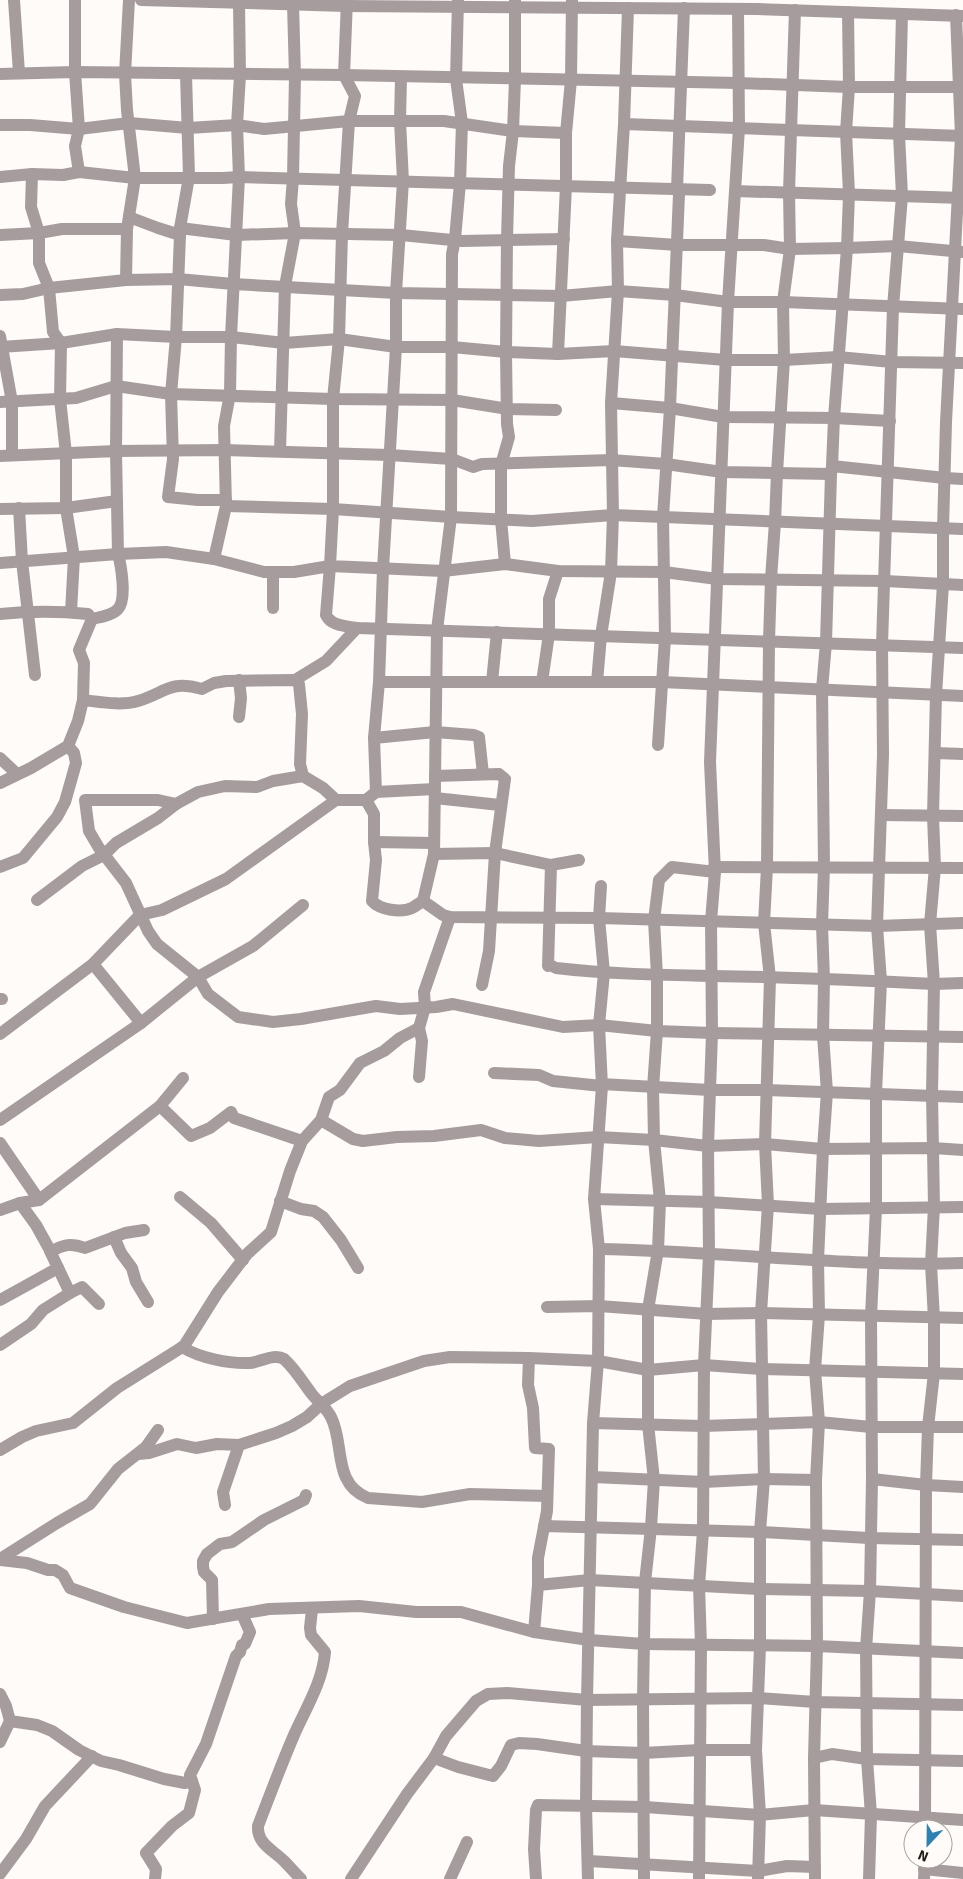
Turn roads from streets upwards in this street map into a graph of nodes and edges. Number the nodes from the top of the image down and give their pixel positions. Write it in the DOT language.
graph roads {
  1 [pos="14,0"];
  2 [pos="75,0"];
  3 [pos="129,0"];
  4 [pos="141,0"];
  5 [pos="185,1"];
  6 [pos="240,3"];
  7 [pos="290,3"];
  8 [pos="347,3"];
  9 [pos="398,3"];
  10 [pos="458,3"];
  11 [pos="515,4"];
  12 [pos="572,4"];
  13 [pos="758,4"];
  14 [pos="624,5"];
  15 [pos="684,8"];
  16 [pos="738,9"];
  17 [pos="795,10"];
  18 [pos="848,12"];
  19 [pos="902,14"];
  20 [pos="959,16"];
  21 [pos="75,72"];
  22 [pos="19,73"];
  23 [pos="0,74"];
  24 [pos="126,74"];
  25 [pos="186,74"];
  26 [pos="240,75"];
  27 [pos="344,75"];
  28 [pos="295,76"];
  29 [pos="400,78"];
  30 [pos="456,78"];
  31 [pos="515,80"];
  32 [pos="571,80"];
  33 [pos="625,81"];
  34 [pos="680,82"];
  35 [pos="738,83"];
  36 [pos="793,86"];
  37 [pos="849,87"];
  38 [pos="961,87"];
  39 [pos="901,88"];
  40 [pos="349,121"];
  41 [pos="400,121"];
  42 [pos="129,123"];
  43 [pos="462,123"];
  44 [pos="624,124"];
  45 [pos="0,125"];
  46 [pos="237,125"];
  47 [pos="681,126"];
  48 [pos="294,127"];
  49 [pos="188,128"];
  50 [pos="739,128"];
  51 [pos="79,129"];
  52 [pos="792,130"];
  53 [pos="513,131"];
  54 [pos="846,132"];
  55 [pos="566,133"];
  56 [pos="899,134"];
  57 [pos="962,136"];
  58 [pos="79,172"];
  59 [pos="32,174"];
  60 [pos="0,177"];
  61 [pos="189,177"];
  62 [pos="239,177"];
  63 [pos="135,178"];
  64 [pos="294,178"];
  65 [pos="346,180"];
  66 [pos="403,182"];
  67 [pos="460,183"];
  68 [pos="510,184"];
  69 [pos="566,186"];
  70 [pos="621,188"];
  71 [pos="678,189"];
  72 [pos="710,190"];
  73 [pos="735,191"];
  74 [pos="789,192"];
  75 [pos="849,194"];
  76 [pos="902,196"];
  77 [pos="960,198"];
  78 [pos="128,223"];
  79 [pos="180,231"];
  80 [pos="39,233"];
  81 [pos="295,233"];
  82 [pos="342,234"];
  83 [pos="0,235"];
  84 [pos="236,235"];
  85 [pos="401,235"];
  86 [pos="455,239"];
  87 [pos="564,239"];
  88 [pos="508,240"];
  89 [pos="617,242"];
  90 [pos="678,245"];
  91 [pos="732,245"];
  92 [pos="898,246"];
  93 [pos="847,248"];
  94 [pos="790,249"];
  95 [pos="958,252"];
  96 [pos="178,279"];
  97 [pos="126,280"];
  98 [pos="233,284"];
  99 [pos="285,286"];
  100 [pos="49,288"];
  101 [pos="341,290"];
  102 [pos="618,290"];
  103 [pos="396,293"];
  104 [pos="451,293"];
  105 [pos="0,295"];
  106 [pos="675,295"];
  107 [pos="507,296"];
  108 [pos="561,296"];
  109 [pos="728,302"];
  110 [pos="783,302"];
  111 [pos="841,305"];
  112 [pos="893,307"];
  113 [pos="958,309"];
  114 [pos="117,334"];
  115 [pos="176,337"];
  116 [pos="231,337"];
  117 [pos="338,339"];
  118 [pos="1,343"];
  119 [pos="61,343"];
  120 [pos="284,343"];
  121 [pos="396,347"];
  122 [pos="452,347"];
  123 [pos="614,351"];
  124 [pos="506,352"];
  125 [pos="558,354"];
  126 [pos="673,356"];
  127 [pos="838,357"];
  128 [pos="726,360"];
  129 [pos="784,360"];
  130 [pos="892,362"];
  131 [pos="950,362"];
  132 [pos="963,363"];
  133 [pos="116,386"];
  134 [pos="171,394"];
  135 [pos="230,394"];
  136 [pos="282,397"];
  137 [pos="333,398"];
  138 [pos="60,399"];
  139 [pos="393,400"];
  140 [pos="452,400"];
  141 [pos="6,402"];
  142 [pos="612,403"];
  143 [pos="670,408"];
  144 [pos="508,409"];
  145 [pos="556,410"];
  146 [pos="723,417"];
  147 [pos="781,418"];
  148 [pos="834,418"];
  149 [pos="890,421"];
  150 [pos="171,449"];
  151 [pos="225,450"];
  152 [pos="116,451"];
  153 [pos="280,451"];
  154 [pos="66,454"];
  155 [pos="333,454"];
  156 [pos="389,455"];
  157 [pos="6,456"];
  158 [pos="452,459"];
  159 [pos="611,460"];
  160 [pos="666,464"];
  161 [pos="502,465"];
  162 [pos="831,470"];
  163 [pos="888,471"];
  164 [pos="722,472"];
  165 [pos="776,474"];
  166 [pos="945,478"];
  167 [pos="963,479"];
  168 [pos="117,501"];
  169 [pos="226,503"];
  170 [pos="19,508"];
  171 [pos="66,508"];
  172 [pos="0,509"];
  173 [pos="332,509"];
  174 [pos="386,513"];
  175 [pos="613,515"];
  176 [pos="451,517"];
  177 [pos="664,517"];
  178 [pos="501,519"];
  179 [pos="720,519"];
  180 [pos="775,522"];
  181 [pos="828,524"];
  182 [pos="886,526"];
  183 [pos="943,528"];
  184 [pos="963,529"];
  185 [pos="118,554"];
  186 [pos="74,557"];
  187 [pos="214,559"];
  188 [pos="22,561"];
  189 [pos="0,563"];
  190 [pos="504,564"];
  191 [pos="330,566"];
  192 [pos="383,569"];
  193 [pos="443,571"];
  194 [pos="558,571"];
  195 [pos="273,572"];
  196 [pos="611,572"];
  197 [pos="664,572"];
  198 [pos="717,579"];
  199 [pos="770,579"];
  200 [pos="827,580"];
  201 [pos="885,581"];
  202 [pos="943,584"];
  203 [pos="963,585"];
  204 [pos="273,608"];
  205 [pos="29,611"];
  206 [pos="70,612"];
  207 [pos="0,614"];
  208 [pos="92,620"];
  209 [pos="358,628"];
  210 [pos="381,628"];
  211 [pos="437,630"];
  212 [pos="497,632"];
  213 [pos="549,634"];
  214 [pos="601,636"];
  215 [pos="665,638"];
  216 [pos="714,640"];
  217 [pos="769,641"];
  218 [pos="826,643"];
  219 [pos="882,645"];
  220 [pos="939,647"];
  221 [pos="963,648"];
  222 [pos="35,675"];
  223 [pos="239,680"];
  224 [pos="295,680"];
  225 [pos="380,682"];
  226 [pos="437,682"];
  227 [pos="492,682"];
  228 [pos="542,682"];
  229 [pos="597,682"];
  230 [pos="662,682"];
  231 [pos="712,684"];
  232 [pos="769,687"];
  233 [pos="822,689"];
  234 [pos="882,692"];
  235 [pos="936,695"];
  236 [pos="963,696"];
  237 [pos="83,700"];
  238 [pos="239,717"];
  239 [pos="435,732"];
  240 [pos="374,738"];
  241 [pos="658,745"];
  242 [pos="68,746"];
  243 [pos="935,753"];
  244 [pos="963,754"];
  245 [pos="0,758"];
  246 [pos="17,774"];
  247 [pos="483,774"];
  248 [pos="303,776"];
  249 [pos="0,783"];
  250 [pos="435,788"];
  251 [pos="371,796"];
  252 [pos="336,800"];
  253 [pos="176,804"];
  254 [pos="500,804"];
  255 [pos="881,815"];
  256 [pos="933,816"];
  257 [pos="963,816"];
  258 [pos="374,842"];
  259 [pos="434,848"];
  260 [pos="495,853"];
  261 [pos="104,855"];
  262 [pos="579,860"];
  263 [pos="551,865"];
  264 [pos="0,867"];
  265 [pos="768,867"];
  266 [pos="824,867"];
  267 [pos="879,868"];
  268 [pos="935,868"];
  269 [pos="963,868"];
  270 [pos="714,870"];
  271 [pos="601,886"];
  272 [pos="37,900"];
  273 [pos="423,901"];
  274 [pos="303,905"];
  275 [pos="140,915"];
  276 [pos="450,917"];
  277 [pos="549,917"];
  278 [pos="492,918"];
  279 [pos="599,918"];
  280 [pos="654,920"];
  281 [pos="711,921"];
  282 [pos="764,923"];
  283 [pos="963,923"];
  284 [pos="822,924"];
  285 [pos="930,924"];
  286 [pos="877,926"];
  287 [pos="93,964"];
  288 [pos="604,973"];
  289 [pos="657,976"];
  290 [pos="712,976"];
  291 [pos="198,977"];
  292 [pos="770,978"];
  293 [pos="824,979"];
  294 [pos="881,981"];
  295 [pos="963,983"];
  296 [pos="934,984"];
  297 [pos="482,985"];
  298 [pos="425,1007"];
  299 [pos="141,1023"];
  300 [pos="599,1025"];
  301 [pos="419,1028"];
  302 [pos="657,1032"];
  303 [pos="712,1033"];
  304 [pos="0,1034"];
  305 [pos="767,1035"];
  306 [pos="823,1035"];
  307 [pos="878,1035"];
  308 [pos="934,1035"];
  309 [pos="963,1037"];
  310 [pos="494,1073"];
  311 [pos="419,1077"];
  312 [pos="183,1078"];
  313 [pos="601,1085"];
  314 [pos="654,1088"];
  315 [pos="710,1090"];
  316 [pos="766,1090"];
  317 [pos="827,1092"];
  318 [pos="876,1094"];
  319 [pos="932,1094"];
  320 [pos="963,1096"];
  321 [pos="160,1106"];
  322 [pos="0,1120"];
  323 [pos="321,1120"];
  324 [pos="598,1137"];
  325 [pos="654,1140"];
  326 [pos="302,1141"];
  327 [pos="0,1143"];
  328 [pos="765,1144"];
  329 [pos="708,1146"];
  330 [pos="933,1148"];
  331 [pos="823,1149"];
  332 [pos="875,1150"];
  333 [pos="963,1150"];
  334 [pos="180,1197"];
  335 [pos="594,1199"];
  336 [pos="39,1200"];
  337 [pos="280,1201"];
  338 [pos="660,1201"];
  339 [pos="709,1202"];
  340 [pos="20,1203"];
  341 [pos="768,1205"];
  342 [pos="934,1206"];
  343 [pos="963,1207"];
  344 [pos="876,1208"];
  345 [pos="821,1209"];
  346 [pos="0,1210"];
  347 [pos="144,1230"];
  348 [pos="114,1238"];
  349 [pos="599,1250"];
  350 [pos="658,1250"];
  351 [pos="50,1251"];
  352 [pos="709,1254"];
  353 [pos="766,1258"];
  354 [pos="243,1260"];
  355 [pos="818,1260"];
  356 [pos="873,1262"];
  357 [pos="963,1263"];
  358 [pos="931,1264"];
  359 [pos="58,1268"];
  360 [pos="358,1268"];
  361 [pos="70,1293"];
  362 [pos="0,1300"];
  363 [pos="148,1302"];
  364 [pos="99,1304"];
  365 [pos="599,1306"];
  366 [pos="547,1307"];
  367 [pos="648,1310"];
  368 [pos="761,1313"];
  369 [pos="707,1314"];
  370 [pos="819,1315"];
  371 [pos="871,1317"];
  372 [pos="963,1318"];
  373 [pos="934,1319"];
  374 [pos="0,1345"];
  375 [pos="182,1347"];
  376 [pos="529,1358"];
  377 [pos="598,1361"];
  378 [pos="704,1365"];
  379 [pos="761,1369"];
  380 [pos="648,1370"];
  381 [pos="815,1370"];
  382 [pos="871,1372"];
  383 [pos="934,1373"];
  384 [pos="963,1374"];
  385 [pos="321,1404"];
  386 [pos="819,1422"];
  387 [pos="593,1423"];
  388 [pos="648,1424"];
  389 [pos="762,1424"];
  390 [pos="703,1426"];
  391 [pos="963,1426"];
  392 [pos="871,1427"];
  393 [pos="928,1427"];
  394 [pos="158,1430"];
  395 [pos="239,1445"];
  396 [pos="0,1450"];
  397 [pos="136,1454"];
  398 [pos="593,1477"];
  399 [pos="764,1479"];
  400 [pos="872,1479"];
  401 [pos="654,1480"];
  402 [pos="816,1480"];
  403 [pos="704,1482"];
  404 [pos="926,1485"];
  405 [pos="963,1487"];
  406 [pos="306,1495"];
  407 [pos="547,1496"];
  408 [pos="225,1505"];
  409 [pos="544,1526"];
  410 [pos="591,1528"];
  411 [pos="651,1528"];
  412 [pos="703,1531"];
  413 [pos="760,1532"];
  414 [pos="817,1535"];
  415 [pos="869,1538"];
  416 [pos="926,1539"];
  417 [pos="963,1540"];
  418 [pos="0,1560"];
  419 [pos="590,1580"];
  420 [pos="645,1582"];
  421 [pos="538,1584"];
  422 [pos="699,1586"];
  423 [pos="760,1589"];
  424 [pos="816,1590"];
  425 [pos="870,1592"];
  426 [pos="925,1595"];
  427 [pos="963,1596"];
  428 [pos="312,1609"];
  429 [pos="242,1614"];
  430 [pos="213,1619"];
  431 [pos="534,1632"];
  432 [pos="588,1640"];
  433 [pos="644,1644"];
  434 [pos="701,1645"];
  435 [pos="760,1646"];
  436 [pos="817,1646"];
  437 [pos="866,1649"];
  438 [pos="925,1652"];
  439 [pos="963,1653"];
  440 [pos="0,1694"];
  441 [pos="758,1698"];
  442 [pos="643,1699"];
  443 [pos="700,1699"];
  444 [pos="587,1700"];
  445 [pos="815,1702"];
  446 [pos="867,1704"];
  447 [pos="924,1705"];
  448 [pos="963,1706"];
  449 [pos="3,1709"];
  450 [pos="10,1721"];
  451 [pos="0,1742"];
  452 [pos="700,1750"];
  453 [pos="756,1750"];
  454 [pos="586,1751"];
  455 [pos="643,1753"];
  456 [pos="92,1756"];
  457 [pos="434,1758"];
  458 [pos="814,1758"];
  459 [pos="867,1759"];
  460 [pos="925,1762"];
  461 [pos="963,1762"];
  462 [pos="192,1781"];
  463 [pos="586,1806"];
  464 [pos="644,1807"];
  465 [pos="701,1810"];
  466 [pos="814,1810"];
  467 [pos="760,1815"];
  468 [pos="871,1815"];
  469 [pos="926,1819"];
  470 [pos="903,1820"];
  471 [pos="467,1842"];
  472 [pos="589,1861"];
  473 [pos="643,1865"];
  474 [pos="924,1869"];
  475 [pos="700,1873"];
  476 [pos="815,1873"];
  477 [pos="963,1873"];
  478 [pos="0,1874"];
  479 [pos="758,1875"];
  480 [pos="155,1879"];
  481 [pos="301,1879"];
  482 [pos="351,1879"];
  483 [pos="450,1879"];
  484 [pos="536,1879"];
  485 [pos="588,1879"];
  486 [pos="644,1879"];
  487 [pos="869,1879"];
  1 -- 22 [label="street"];
  2 -- 21 [label="street"];
  3 -- 24 [label="street"];
  4 -- 5 [label="street"];
  5 -- 6 [label="street"];
  6 -- 7 [label="street"];
  6 -- 26 [label="street"];
  7 -- 8 [label="street"];
  7 -- 28 [label="street"];
  8 -- 9 [label="street"];
  8 -- 27 [label="street"];
  9 -- 10 [label="street"];
  10 -- 11 [label="street"];
  10 -- 30 [label="street"];
  11 -- 12 [label="street"];
  11 -- 31 [label="street"];
  12 -- 14 [label="street"];
  12 -- 32 [label="street"];
  13 -- 16 [label="street"];
  13 -- 17 [label="street"];
  14 -- 15 [label="street"];
  14 -- 33 [label="street"];
  15 -- 16 [label="street"];
  15 -- 34 [label="street"];
  16 -- 35 [label="street"];
  17 -- 18 [label="street"];
  17 -- 36 [label="street"];
  18 -- 19 [label="street"];
  18 -- 37 [label="street"];
  19 -- 20 [label="street"];
  19 -- 39 [label="street"];
  20 -- 38 [label="street"];
  21 -- 22 [label="street"];
  21 -- 24 [label="street"];
  21 -- 51 [label="street"];
  22 -- 23 [label="street"];
  24 -- 25 [label="street"];
  24 -- 42 [label="street"];
  25 -- 26 [label="street"];
  25 -- 49 [label="street"];
  26 -- 28 [label="street"];
  26 -- 46 [label="street"];
  27 -- 28 [label="street"];
  27 -- 29 [label="street"];
  27 -- 40 [label="street"];
  28 -- 48 [label="street"];
  29 -- 30 [label="street"];
  29 -- 41 [label="street"];
  30 -- 31 [label="street"];
  30 -- 43 [label="street"];
  31 -- 32 [label="street"];
  31 -- 53 [label="street"];
  32 -- 33 [label="street"];
  32 -- 55 [label="street"];
  33 -- 34 [label="street"];
  33 -- 44 [label="street"];
  34 -- 35 [label="street"];
  34 -- 47 [label="street"];
  35 -- 36 [label="street"];
  35 -- 50 [label="street"];
  36 -- 37 [label="street"];
  36 -- 52 [label="street"];
  37 -- 39 [label="street"];
  37 -- 54 [label="street"];
  38 -- 39 [label="street"];
  38 -- 57 [label="street"];
  39 -- 56 [label="street"];
  40 -- 41 [label="street"];
  40 -- 48 [label="street"];
  40 -- 65 [label="street"];
  41 -- 43 [label="street"];
  41 -- 66 [label="street"];
  42 -- 49 [label="street"];
  42 -- 51 [label="street"];
  42 -- 63 [label="street"];
  43 -- 53 [label="street"];
  43 -- 67 [label="street"];
  44 -- 47 [label="street"];
  44 -- 70 [label="street"];
  45 -- 51 [label="street"];
  46 -- 48 [label="street"];
  46 -- 49 [label="street"];
  46 -- 62 [label="street"];
  47 -- 50 [label="street"];
  47 -- 71 [label="street"];
  48 -- 64 [label="street"];
  49 -- 61 [label="street"];
  50 -- 52 [label="street"];
  50 -- 73 [label="street"];
  51 -- 58 [label="street"];
  52 -- 54 [label="street"];
  52 -- 74 [label="street"];
  53 -- 55 [label="street"];
  53 -- 68 [label="street"];
  54 -- 56 [label="street"];
  54 -- 75 [label="street"];
  55 -- 69 [label="street"];
  56 -- 57 [label="street"];
  56 -- 76 [label="street"];
  57 -- 77 [label="street"];
  58 -- 59 [label="street"];
  58 -- 63 [label="street"];
  59 -- 60 [label="street"];
  59 -- 80 [label="street"];
  61 -- 62 [label="street"];
  61 -- 63 [label="street"];
  61 -- 79 [label="street"];
  62 -- 64 [label="street"];
  62 -- 84 [label="street"];
  63 -- 78 [label="street"];
  64 -- 65 [label="street"];
  64 -- 81 [label="street"];
  65 -- 66 [label="street"];
  65 -- 82 [label="street"];
  66 -- 67 [label="street"];
  66 -- 85 [label="street"];
  67 -- 68 [label="street"];
  67 -- 86 [label="street"];
  68 -- 69 [label="street"];
  68 -- 88 [label="street"];
  69 -- 70 [label="street"];
  69 -- 87 [label="street"];
  70 -- 71 [label="street"];
  70 -- 89 [label="street"];
  71 -- 72 [label="street"];
  71 -- 90 [label="street"];
  73 -- 74 [label="street"];
  73 -- 91 [label="street"];
  74 -- 75 [label="street"];
  74 -- 94 [label="street"];
  75 -- 76 [label="street"];
  75 -- 93 [label="street"];
  76 -- 77 [label="street"];
  76 -- 92 [label="street"];
  77 -- 95 [label="street"];
  78 -- 79 [label="street"];
  78 -- 80 [label="street"];
  78 -- 97 [label="street"];
  79 -- 84 [label="street"];
  79 -- 96 [label="street"];
  80 -- 83 [label="street"];
  80 -- 100 [label="street"];
  81 -- 82 [label="street"];
  81 -- 84 [label="street"];
  81 -- 99 [label="street"];
  82 -- 85 [label="street"];
  82 -- 101 [label="street"];
  84 -- 98 [label="street"];
  85 -- 86 [label="street"];
  85 -- 103 [label="street"];
  86 -- 88 [label="street"];
  86 -- 104 [label="street"];
  87 -- 88 [label="street"];
  87 -- 108 [label="street"];
  88 -- 107 [label="street"];
  89 -- 90 [label="street"];
  89 -- 102 [label="street"];
  90 -- 91 [label="street"];
  90 -- 106 [label="street"];
  91 -- 94 [label="street"];
  91 -- 109 [label="street"];
  92 -- 93 [label="street"];
  92 -- 95 [label="street"];
  92 -- 112 [label="street"];
  93 -- 94 [label="street"];
  93 -- 111 [label="street"];
  94 -- 110 [label="street"];
  95 -- 113 [label="street"];
  96 -- 97 [label="street"];
  96 -- 98 [label="street"];
  96 -- 115 [label="street"];
  97 -- 100 [label="street"];
  98 -- 99 [label="street"];
  98 -- 116 [label="street"];
  99 -- 101 [label="street"];
  99 -- 120 [label="street"];
  100 -- 105 [label="street"];
  100 -- 119 [label="street"];
  101 -- 103 [label="street"];
  101 -- 117 [label="street"];
  102 -- 106 [label="street"];
  102 -- 108 [label="street"];
  102 -- 123 [label="street"];
  103 -- 104 [label="street"];
  103 -- 121 [label="street"];
  104 -- 107 [label="street"];
  104 -- 122 [label="street"];
  106 -- 109 [label="street"];
  106 -- 126 [label="street"];
  107 -- 108 [label="street"];
  107 -- 124 [label="street"];
  108 -- 125 [label="street"];
  109 -- 110 [label="street"];
  109 -- 128 [label="street"];
  110 -- 111 [label="street"];
  110 -- 129 [label="street"];
  111 -- 112 [label="street"];
  111 -- 127 [label="street"];
  112 -- 113 [label="street"];
  112 -- 130 [label="street"];
  113 -- 131 [label="street"];
  114 -- 115 [label="street"];
  114 -- 119 [label="street"];
  114 -- 133 [label="street"];
  115 -- 116 [label="street"];
  115 -- 134 [label="street"];
  116 -- 120 [label="street"];
  116 -- 135 [label="street"];
  117 -- 120 [label="street"];
  117 -- 121 [label="street"];
  117 -- 137 [label="street"];
  118 -- 119 [label="street"];
  118 -- 141 [label="street"];
  119 -- 138 [label="street"];
  120 -- 136 [label="street"];
  121 -- 122 [label="street"];
  121 -- 139 [label="street"];
  122 -- 124 [label="street"];
  122 -- 140 [label="street"];
  123 -- 125 [label="street"];
  123 -- 126 [label="street"];
  123 -- 142 [label="street"];
  124 -- 125 [label="street"];
  124 -- 144 [label="street"];
  126 -- 128 [label="street"];
  126 -- 143 [label="street"];
  127 -- 129 [label="street"];
  127 -- 130 [label="street"];
  127 -- 148 [label="street"];
  128 -- 129 [label="street"];
  128 -- 146 [label="street"];
  129 -- 147 [label="street"];
  130 -- 131 [label="street"];
  130 -- 149 [label="street"];
  131 -- 132 [label="street"];
  131 -- 166 [label="street"];
  133 -- 134 [label="street"];
  133 -- 138 [label="street"];
  133 -- 152 [label="street"];
  134 -- 135 [label="street"];
  134 -- 150 [label="street"];
  135 -- 136 [label="street"];
  135 -- 151 [label="street"];
  136 -- 137 [label="street"];
  136 -- 153 [label="street"];
  137 -- 139 [label="street"];
  137 -- 155 [label="street"];
  138 -- 141 [label="street"];
  138 -- 154 [label="street"];
  139 -- 140 [label="street"];
  139 -- 156 [label="street"];
  140 -- 144 [label="street"];
  140 -- 158 [label="street"];
  141 -- 157 [label="street"];
  142 -- 143 [label="street"];
  142 -- 159 [label="street"];
  143 -- 146 [label="street"];
  143 -- 160 [label="street"];
  144 -- 145 [label="street"];
  144 -- 161 [label="street"];
  146 -- 147 [label="street"];
  146 -- 164 [label="street"];
  147 -- 148 [label="street"];
  147 -- 165 [label="street"];
  148 -- 149 [label="street"];
  148 -- 162 [label="street"];
  149 -- 163 [label="street"];
  150 -- 151 [label="street"];
  150 -- 152 [label="street"];
  150 -- 169 [label="street"];
  151 -- 153 [label="street"];
  151 -- 169 [label="street"];
  152 -- 154 [label="street"];
  152 -- 168 [label="street"];
  153 -- 155 [label="street"];
  154 -- 157 [label="street"];
  154 -- 171 [label="street"];
  155 -- 156 [label="street"];
  155 -- 173 [label="street"];
  156 -- 158 [label="street"];
  156 -- 174 [label="street"];
  158 -- 161 [label="street"];
  158 -- 176 [label="street"];
  159 -- 160 [label="street"];
  159 -- 161 [label="street"];
  159 -- 175 [label="street"];
  160 -- 164 [label="street"];
  160 -- 177 [label="street"];
  161 -- 178 [label="street"];
  162 -- 163 [label="street"];
  162 -- 165 [label="street"];
  162 -- 181 [label="street"];
  163 -- 166 [label="street"];
  163 -- 182 [label="street"];
  164 -- 165 [label="street"];
  164 -- 179 [label="street"];
  165 -- 180 [label="street"];
  166 -- 167 [label="street"];
  166 -- 183 [label="street"];
  168 -- 171 [label="street"];
  168 -- 185 [label="street"];
  169 -- 173 [label="street"];
  169 -- 187 [label="street"];
  170 -- 171 [label="street"];
  170 -- 172 [label="street"];
  170 -- 188 [label="street"];
  171 -- 186 [label="street"];
  173 -- 174 [label="street"];
  173 -- 191 [label="street"];
  174 -- 176 [label="street"];
  174 -- 192 [label="street"];
  175 -- 177 [label="street"];
  175 -- 178 [label="street"];
  175 -- 196 [label="street"];
  176 -- 178 [label="street"];
  176 -- 193 [label="street"];
  177 -- 179 [label="street"];
  177 -- 197 [label="street"];
  178 -- 190 [label="street"];
  179 -- 180 [label="street"];
  179 -- 198 [label="street"];
  180 -- 181 [label="street"];
  180 -- 199 [label="street"];
  181 -- 182 [label="street"];
  181 -- 200 [label="street"];
  182 -- 183 [label="street"];
  182 -- 201 [label="street"];
  183 -- 184 [label="street"];
  183 -- 202 [label="street"];
  185 -- 186 [label="street"];
  185 -- 187 [label="street"];
  185 -- 208 [label="street"];
  186 -- 188 [label="street"];
  186 -- 206 [label="street"];
  187 -- 195 [label="street"];
  188 -- 189 [label="street"];
  188 -- 205 [label="street"];
  190 -- 193 [label="street"];
  190 -- 194 [label="street"];
  191 -- 192 [label="street"];
  191 -- 195 [label="street"];
  191 -- 209 [label="street"];
  192 -- 193 [label="street"];
  192 -- 210 [label="street"];
  193 -- 211 [label="street"];
  194 -- 196 [label="street"];
  194 -- 213 [label="street"];
  195 -- 204 [label="street"];
  196 -- 197 [label="street"];
  196 -- 214 [label="street"];
  197 -- 198 [label="street"];
  197 -- 215 [label="street"];
  198 -- 199 [label="street"];
  198 -- 216 [label="street"];
  199 -- 200 [label="street"];
  199 -- 217 [label="street"];
  200 -- 201 [label="street"];
  200 -- 218 [label="street"];
  201 -- 202 [label="street"];
  201 -- 219 [label="street"];
  202 -- 203 [label="street"];
  202 -- 220 [label="street"];
  205 -- 206 [label="street"];
  205 -- 207 [label="street"];
  205 -- 222 [label="street"];
  206 -- 208 [label="street"];
  208 -- 237 [label="street"];
  209 -- 210 [label="street"];
  209 -- 224 [label="street"];
  210 -- 211 [label="street"];
  210 -- 225 [label="street"];
  211 -- 212 [label="street"];
  211 -- 226 [label="street"];
  212 -- 213 [label="street"];
  212 -- 227 [label="street"];
  213 -- 214 [label="street"];
  213 -- 228 [label="street"];
  214 -- 215 [label="street"];
  214 -- 229 [label="street"];
  215 -- 216 [label="street"];
  215 -- 230 [label="street"];
  216 -- 217 [label="street"];
  216 -- 231 [label="street"];
  217 -- 218 [label="street"];
  217 -- 232 [label="street"];
  218 -- 219 [label="street"];
  218 -- 233 [label="street"];
  219 -- 220 [label="street"];
  219 -- 234 [label="street"];
  220 -- 221 [label="street"];
  220 -- 235 [label="street"];
  223 -- 224 [label="street"];
  223 -- 237 [label="street"];
  223 -- 238 [label="street"];
  224 -- 248 [label="street"];
  225 -- 226 [label="street"];
  225 -- 240 [label="street"];
  226 -- 227 [label="street"];
  226 -- 239 [label="street"];
  227 -- 228 [label="street"];
  228 -- 229 [label="street"];
  229 -- 230 [label="street"];
  230 -- 231 [label="street"];
  230 -- 241 [label="street"];
  231 -- 232 [label="street"];
  231 -- 270 [label="street"];
  232 -- 233 [label="street"];
  232 -- 265 [label="street"];
  233 -- 234 [label="street"];
  233 -- 266 [label="street"];
  234 -- 235 [label="street"];
  234 -- 255 [label="street"];
  235 -- 236 [label="street"];
  235 -- 243 [label="street"];
  237 -- 242 [label="street"];
  239 -- 240 [label="street"];
  239 -- 247 [label="street"];
  239 -- 250 [label="street"];
  240 -- 251 [label="street"];
  242 -- 246 [label="street"];
  242 -- 264 [label="street"];
  243 -- 244 [label="street"];
  243 -- 256 [label="street"];
  245 -- 246 [label="street"];
  246 -- 249 [label="street"];
  247 -- 250 [label="street"];
  247 -- 254 [label="street"];
  248 -- 252 [label="street"];
  248 -- 253 [label="street"];
  250 -- 251 [label="street"];
  250 -- 254 [label="street"];
  250 -- 259 [label="street"];
  251 -- 252 [label="street"];
  251 -- 258 [label="street"];
  252 -- 275 [label="street"];
  253 -- 261 [label="street"];
  253 -- 261 [label="street"];
  254 -- 260 [label="street"];
  255 -- 256 [label="street"];
  255 -- 267 [label="street"];
  256 -- 257 [label="street"];
  256 -- 268 [label="street"];
  258 -- 259 [label="street"];
  258 -- 273 [label="street"];
  259 -- 260 [label="street"];
  259 -- 273 [label="street"];
  260 -- 263 [label="street"];
  260 -- 278 [label="street"];
  261 -- 272 [label="street"];
  261 -- 275 [label="street"];
  262 -- 263 [label="street"];
  263 -- 277 [label="street"];
  265 -- 266 [label="street"];
  265 -- 270 [label="street"];
  265 -- 282 [label="street"];
  266 -- 267 [label="street"];
  266 -- 284 [label="street"];
  267 -- 268 [label="street"];
  267 -- 286 [label="street"];
  268 -- 269 [label="street"];
  268 -- 285 [label="street"];
  270 -- 280 [label="street"];
  270 -- 281 [label="street"];
  271 -- 279 [label="street"];
  273 -- 276 [label="street"];
  274 -- 291 [label="street"];
  275 -- 287 [label="street"];
  275 -- 291 [label="street"];
  276 -- 278 [label="street"];
  276 -- 298 [label="street"];
  277 -- 278 [label="street"];
  277 -- 279 [label="street"];
  277 -- 288 [label="street"];
  278 -- 297 [label="street"];
  279 -- 280 [label="street"];
  279 -- 288 [label="street"];
  280 -- 281 [label="street"];
  280 -- 289 [label="street"];
  281 -- 282 [label="street"];
  281 -- 290 [label="street"];
  282 -- 284 [label="street"];
  282 -- 292 [label="street"];
  283 -- 285 [label="street"];
  284 -- 286 [label="street"];
  284 -- 293 [label="street"];
  285 -- 286 [label="street"];
  285 -- 296 [label="street"];
  286 -- 294 [label="street"];
  287 -- 299 [label="street"];
  287 -- 304 [label="street"];
  288 -- 289 [label="street"];
  288 -- 300 [label="street"];
  289 -- 290 [label="street"];
  289 -- 302 [label="street"];
  290 -- 292 [label="street"];
  290 -- 303 [label="street"];
  291 -- 298 [label="street"];
  291 -- 299 [label="street"];
  292 -- 293 [label="street"];
  292 -- 305 [label="street"];
  293 -- 294 [label="street"];
  293 -- 306 [label="street"];
  294 -- 296 [label="street"];
  294 -- 307 [label="street"];
  295 -- 296 [label="street"];
  296 -- 308 [label="street"];
  298 -- 300 [label="street"];
  298 -- 301 [label="street"];
  299 -- 322 [label="street"];
  300 -- 302 [label="street"];
  300 -- 313 [label="street"];
  301 -- 311 [label="street"];
  301 -- 323 [label="street"];
  302 -- 303 [label="street"];
  302 -- 314 [label="street"];
  303 -- 305 [label="street"];
  303 -- 315 [label="street"];
  305 -- 306 [label="street"];
  305 -- 316 [label="street"];
  306 -- 307 [label="street"];
  306 -- 317 [label="street"];
  307 -- 308 [label="street"];
  307 -- 318 [label="street"];
  308 -- 309 [label="street"];
  308 -- 319 [label="street"];
  310 -- 313 [label="street"];
  312 -- 321 [label="street"];
  313 -- 314 [label="street"];
  313 -- 324 [label="street"];
  314 -- 315 [label="street"];
  314 -- 325 [label="street"];
  315 -- 316 [label="street"];
  315 -- 329 [label="street"];
  316 -- 317 [label="street"];
  316 -- 328 [label="street"];
  317 -- 318 [label="street"];
  317 -- 331 [label="street"];
  318 -- 319 [label="street"];
  318 -- 332 [label="street"];
  319 -- 320 [label="street"];
  319 -- 330 [label="street"];
  321 -- 326 [label="street"];
  321 -- 336 [label="street"];
  323 -- 324 [label="street"];
  323 -- 326 [label="street"];
  324 -- 325 [label="street"];
  324 -- 335 [label="street"];
  325 -- 329 [label="street"];
  325 -- 338 [label="street"];
  326 -- 337 [label="street"];
  327 -- 336 [label="street"];
  328 -- 329 [label="street"];
  328 -- 331 [label="street"];
  328 -- 341 [label="street"];
  329 -- 339 [label="street"];
  330 -- 332 [label="street"];
  330 -- 333 [label="street"];
  330 -- 342 [label="street"];
  331 -- 332 [label="street"];
  331 -- 345 [label="street"];
  332 -- 344 [label="street"];
  334 -- 354 [label="street"];
  335 -- 338 [label="street"];
  335 -- 349 [label="street"];
  336 -- 340 [label="street"];
  337 -- 354 [label="street"];
  337 -- 360 [label="street"];
  338 -- 339 [label="street"];
  338 -- 350 [label="street"];
  339 -- 341 [label="street"];
  339 -- 352 [label="street"];
  340 -- 346 [label="street"];
  340 -- 351 [label="street"];
  341 -- 345 [label="street"];
  341 -- 353 [label="street"];
  342 -- 343 [label="street"];
  342 -- 344 [label="street"];
  342 -- 358 [label="street"];
  344 -- 345 [label="street"];
  344 -- 356 [label="street"];
  345 -- 355 [label="street"];
  347 -- 348 [label="street"];
  348 -- 351 [label="street"];
  348 -- 363 [label="street"];
  349 -- 350 [label="street"];
  349 -- 365 [label="street"];
  350 -- 352 [label="street"];
  350 -- 367 [label="street"];
  351 -- 359 [label="street"];
  352 -- 353 [label="street"];
  352 -- 369 [label="street"];
  353 -- 355 [label="street"];
  353 -- 368 [label="street"];
  354 -- 375 [label="street"];
  355 -- 356 [label="street"];
  355 -- 370 [label="street"];
  356 -- 358 [label="street"];
  356 -- 371 [label="street"];
  357 -- 358 [label="street"];
  358 -- 373 [label="street"];
  359 -- 361 [label="street"];
  359 -- 362 [label="street"];
  361 -- 364 [label="street"];
  361 -- 374 [label="street"];
  365 -- 366 [label="street"];
  365 -- 367 [label="street"];
  365 -- 377 [label="street"];
  367 -- 369 [label="street"];
  367 -- 380 [label="street"];
  368 -- 369 [label="street"];
  368 -- 370 [label="street"];
  368 -- 379 [label="street"];
  369 -- 378 [label="street"];
  370 -- 371 [label="street"];
  370 -- 381 [label="street"];
  371 -- 373 [label="street"];
  371 -- 382 [label="street"];
  372 -- 373 [label="street"];
  373 -- 383 [label="street"];
  375 -- 385 [label="street"];
  375 -- 396 [label="street"];
  376 -- 377 [label="street"];
  376 -- 385 [label="street"];
  376 -- 407 [label="street"];
  377 -- 380 [label="street"];
  377 -- 387 [label="street"];
  378 -- 379 [label="street"];
  378 -- 380 [label="street"];
  378 -- 390 [label="street"];
  379 -- 381 [label="street"];
  379 -- 389 [label="street"];
  380 -- 388 [label="street"];
  381 -- 382 [label="street"];
  381 -- 386 [label="street"];
  382 -- 383 [label="street"];
  382 -- 392 [label="street"];
  383 -- 384 [label="street"];
  383 -- 393 [label="street"];
  385 -- 395 [label="street"];
  385 -- 407 [label="street"];
  386 -- 389 [label="street"];
  386 -- 392 [label="street"];
  386 -- 402 [label="street"];
  387 -- 388 [label="street"];
  387 -- 398 [label="street"];
  388 -- 390 [label="street"];
  388 -- 401 [label="street"];
  389 -- 390 [label="street"];
  389 -- 399 [label="street"];
  390 -- 403 [label="street"];
  391 -- 393 [label="street"];
  392 -- 393 [label="street"];
  392 -- 400 [label="street"];
  393 -- 404 [label="street"];
  394 -- 397 [label="street"];
  395 -- 397 [label="street"];
  395 -- 408 [label="street"];
  397 -- 418 [label="street"];
  398 -- 401 [label="street"];
  398 -- 410 [label="street"];
  399 -- 402 [label="street"];
  399 -- 403 [label="street"];
  399 -- 413 [label="street"];
  400 -- 404 [label="street"];
  400 -- 415 [label="street"];
  401 -- 403 [label="street"];
  401 -- 411 [label="street"];
  402 -- 414 [label="street"];
  403 -- 412 [label="street"];
  404 -- 405 [label="street"];
  404 -- 416 [label="street"];
  406 -- 430 [label="street"];
  407 -- 409 [label="street"];
  409 -- 410 [label="street"];
  409 -- 421 [label="street"];
  410 -- 411 [label="street"];
  410 -- 419 [label="street"];
  411 -- 412 [label="street"];
  411 -- 420 [label="street"];
  412 -- 413 [label="street"];
  412 -- 422 [label="street"];
  413 -- 414 [label="street"];
  413 -- 423 [label="street"];
  414 -- 415 [label="street"];
  414 -- 424 [label="street"];
  415 -- 416 [label="street"];
  415 -- 425 [label="street"];
  416 -- 417 [label="street"];
  416 -- 426 [label="street"];
  418 -- 430 [label="street"];
  419 -- 420 [label="street"];
  419 -- 421 [label="street"];
  419 -- 432 [label="street"];
  420 -- 422 [label="street"];
  420 -- 433 [label="street"];
  421 -- 431 [label="street"];
  422 -- 423 [label="street"];
  422 -- 434 [label="street"];
  423 -- 424 [label="street"];
  423 -- 435 [label="street"];
  424 -- 425 [label="street"];
  424 -- 436 [label="street"];
  425 -- 426 [label="street"];
  425 -- 437 [label="street"];
  426 -- 427 [label="street"];
  426 -- 438 [label="street"];
  428 -- 429 [label="street"];
  428 -- 431 [label="street"];
  428 -- 481 [label="street"];
  429 -- 430 [label="street"];
  429 -- 462 [label="street"];
  431 -- 432 [label="street"];
  432 -- 433 [label="street"];
  432 -- 444 [label="street"];
  433 -- 434 [label="street"];
  433 -- 442 [label="street"];
  434 -- 435 [label="street"];
  434 -- 443 [label="street"];
  435 -- 436 [label="street"];
  435 -- 441 [label="street"];
  436 -- 437 [label="street"];
  436 -- 445 [label="street"];
  437 -- 438 [label="street"];
  437 -- 446 [label="street"];
  438 -- 439 [label="street"];
  438 -- 447 [label="street"];
  440 -- 449 [label="street"];
  441 -- 443 [label="street"];
  441 -- 445 [label="street"];
  441 -- 453 [label="street"];
  442 -- 443 [label="street"];
  442 -- 444 [label="street"];
  442 -- 455 [label="street"];
  443 -- 452 [label="street"];
  444 -- 454 [label="street"];
  444 -- 457 [label="street"];
  445 -- 446 [label="street"];
  445 -- 458 [label="street"];
  446 -- 447 [label="street"];
  446 -- 459 [label="street"];
  447 -- 448 [label="street"];
  447 -- 460 [label="street"];
  449 -- 450 [label="street"];
  450 -- 451 [label="street"];
  450 -- 456 [label="street"];
  452 -- 453 [label="street"];
  452 -- 455 [label="street"];
  452 -- 465 [label="street"];
  453 -- 467 [label="street"];
  454 -- 455 [label="street"];
  454 -- 457 [label="street"];
  454 -- 463 [label="street"];
  455 -- 464 [label="street"];
  456 -- 462 [label="street"];
  456 -- 478 [label="street"];
  457 -- 482 [label="street"];
  458 -- 459 [label="street"];
  458 -- 466 [label="street"];
  459 -- 460 [label="street"];
  459 -- 468 [label="street"];
  460 -- 461 [label="street"];
  460 -- 469 [label="street"];
  462 -- 480 [label="street"];
  463 -- 464 [label="street"];
  463 -- 472 [label="street"];
  463 -- 484 [label="street"];
  464 -- 465 [label="street"];
  464 -- 473 [label="street"];
  465 -- 467 [label="street"];
  465 -- 475 [label="street"];
  466 -- 467 [label="street"];
  466 -- 468 [label="street"];
  466 -- 476 [label="street"];
  467 -- 479 [label="street"];
  468 -- 470 [label="street"];
  468 -- 487 [label="street"];
  471 -- 483 [label="street"];
  472 -- 473 [label="street"];
  472 -- 485 [label="street"];
  473 -- 475 [label="street"];
  473 -- 486 [label="street"];
  474 -- 477 [label="street"];
  475 -- 479 [label="street"];
  476 -- 479 [label="street"];
}
